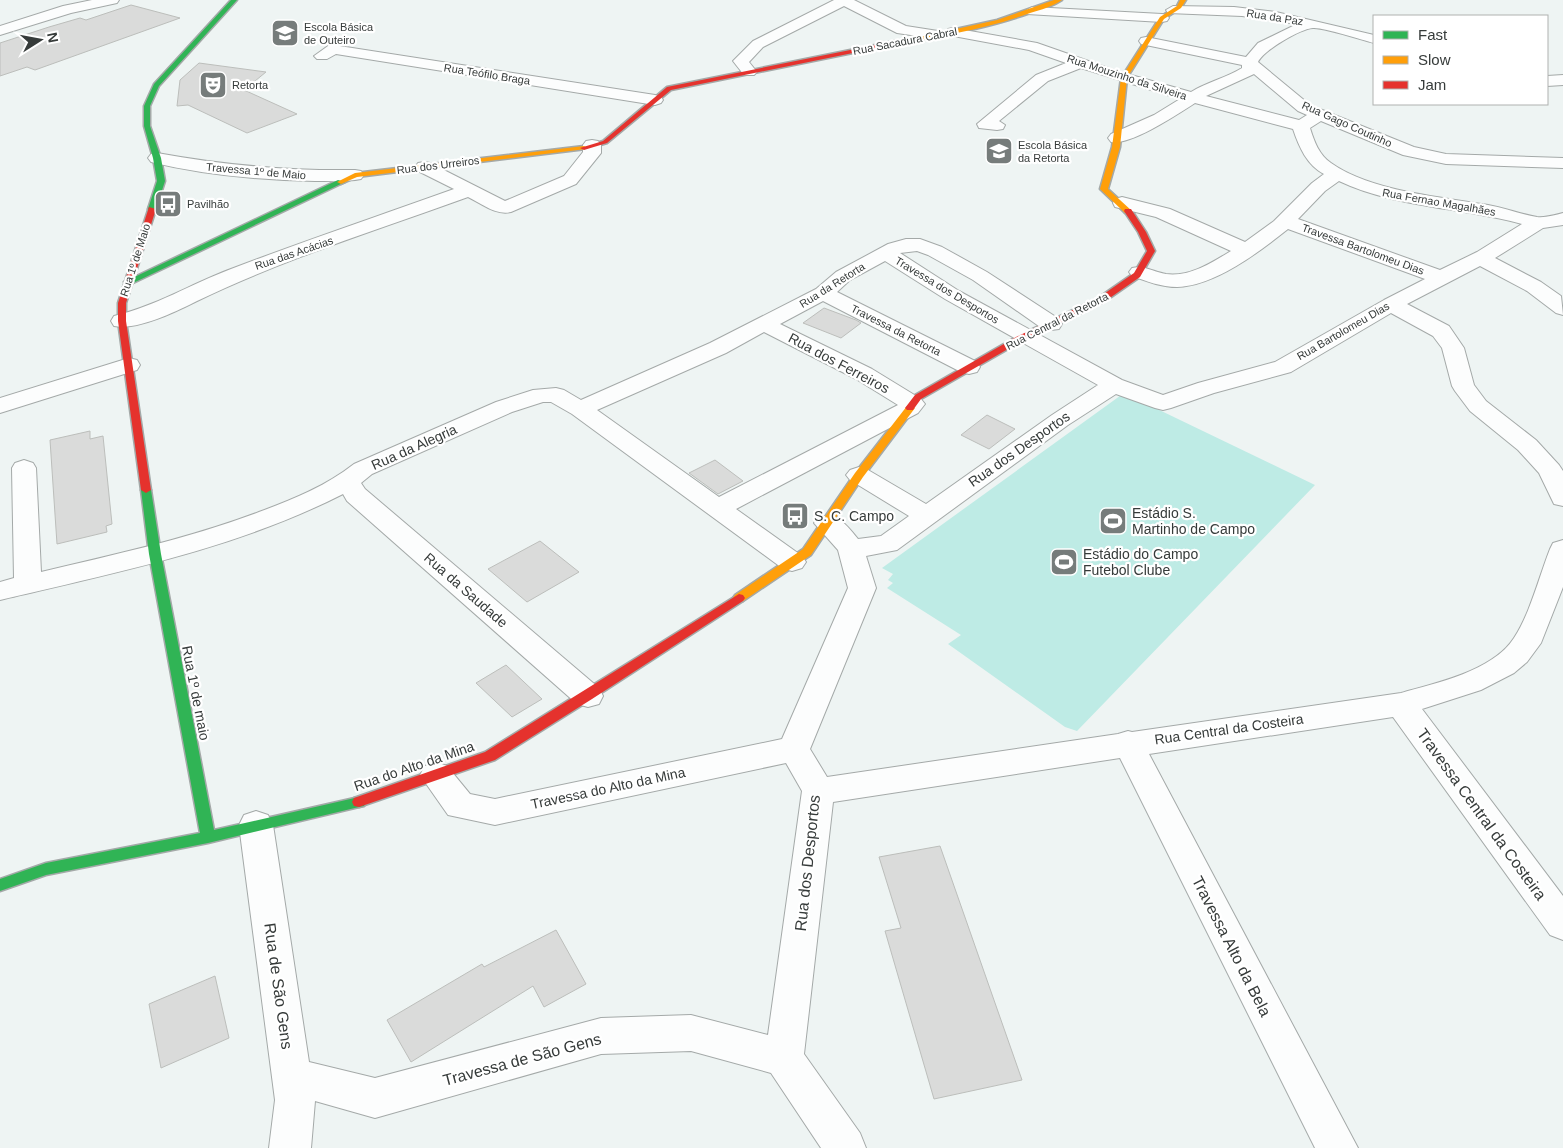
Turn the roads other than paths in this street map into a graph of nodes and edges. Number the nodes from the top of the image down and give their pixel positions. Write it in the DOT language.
graph roads {
  1 [pos="39,0"];
  2 [pos="112,0"];
  3 [pos="234,0"];
  4 [pos="844,0"];
  5 [pos="1058,0"];
  6 [pos="1183,0"];
  7 [pos="1304,5"];
  8 [pos="1032,11"];
  9 [pos="52,14"];
  10 [pos="1168,14"];
  11 [pos="1312,23"];
  12 [pos="0,31"];
  13 [pos="946,34"];
  14 [pos="1373,39"];
  15 [pos="1146,41"];
  16 [pos="322,56"];
  17 [pos="1249,62"];
  18 [pos="1080,63"];
  19 [pos="749,72"];
  20 [pos="1124,78"];
  21 [pos="1563,80"];
  22 [pos="1548,81"];
  23 [pos="1193,98"];
  24 [pos="655,100"];
  25 [pos="1319,114"];
  26 [pos="997,125"];
  27 [pos="1301,126"];
  28 [pos="1117,138"];
  29 [pos="592,146"];
  30 [pos="157,158"];
  31 [pos="1563,163"];
  32 [pos="424,167"];
  33 [pos="1338,174"];
  34 [pos="355,175"];
  35 [pos="469,190"];
  36 [pos="1122,203"];
  37 [pos="1563,219"];
  38 [pos="1286,221"];
  39 [pos="1538,224"];
  40 [pos="1246,250"];
  41 [pos="886,253"];
  42 [pos="1480,258"];
  43 [pos="1139,272"];
  44 [pos="1442,278"];
  45 [pos="128,282"];
  46 [pos="823,293"];
  47 [pos="1391,304"];
  48 [pos="1563,309"];
  49 [pos="122,321"];
  50 [pos="764,324"];
  51 [pos="1051,324"];
  52 [pos="1026,336"];
  53 [pos="129,365"];
  54 [pos="969,368"];
  55 [pos="1114,385"];
  56 [pos="0,406"];
  57 [pos="912,406"];
  58 [pos="580,409"];
  59 [pos="1558,465"];
  60 [pos="24,468"];
  61 [pos="859,475"];
  62 [pos="347,482"];
  63 [pos="1563,498"];
  64 [pos="717,508"];
  65 [pos="926,515"];
  66 [pos="827,524"];
  67 [pos="851,549"];
  68 [pos="1563,549"];
  69 [pos="155,554"];
  70 [pos="792,562"];
  71 [pos="28,584"];
  72 [pos="0,591"];
  73 [pos="588,696"];
  74 [pos="1401,704"];
  75 [pos="1128,744"];
  76 [pos="794,749"];
  77 [pos="436,775"];
  78 [pos="818,791"];
  79 [pos="256,825"];
  80 [pos="208,837"];
  81 [pos="0,885"];
  82 [pos="1563,924"];
  83 [pos="784,1058"];
  84 [pos="291,1076"];
  85 [pos="290,1148"];
  86 [pos="845,1148"];
  87 [pos="1337,1148"];
  1 -- 9 [label="street"];
  2 -- 9 [label="street"];
  3 -- 30 [label="street, Rua 1º de Maio"];
  4 -- 13 [label="street, Rua Mouzinho da Silveira"];
  4 -- 19 [label="street"];
  5 -- 8 [label="street, Rua Sacadura Cabral"];
  6 -- 10 [label="street, Rua Central da Retorta"];
  7 -- 11 [label="street"];
  8 -- 10 [label="street, Rua da Paz"];
  8 -- 13 [label="street, Rua Sacadura Cabral"];
  9 -- 12 [label="street"];
  10 -- 11 [label="street, Rua da Paz"];
  10 -- 15 [label="street, Rua Central da Retorta"];
  11 -- 14 [label="street, Rua da Paz"];
  11 -- 17 [label="street"];
  13 -- 18 [label="street, Rua Mouzinho da Silveira"];
  13 -- 19 [label="street, Rua Sacadura Cabral"];
  15 -- 17 [label="street, Rua Gago Coutinho"];
  15 -- 20 [label="street, Rua Central da Retorta"];
  16 -- 24 [label="street, Rua Teófilo Braga"];
  17 -- 23 [label="street"];
  17 -- 25 [label="street, Rua Gago Coutinho"];
  18 -- 20 [label="street, Rua Mouzinho da Silveira"];
  18 -- 26 [label="street"];
  19 -- 24 [label="street, Rua dos Urreiros"];
  20 -- 23 [label="street, Rua Mouzinho da Silveira"];
  20 -- 28 [label="street, Rua Central da Retorta"];
  21 -- 22 [label="street"];
  23 -- 27 [label="street, Rua Mouzinho da Silveira"];
  23 -- 28 [label="street"];
  24 -- 29 [label="street, Rua dos Urreiros"];
  25 -- 27 [label="street"];
  25 -- 31 [label="street, Rua Gago Coutinho"];
  27 -- 33 [label="street, Rua Fernao Magalhães"];
  28 -- 36 [label="street, Rua Central da Retorta"];
  29 -- 32 [label="street, Rua dos Urreiros"];
  29 -- 35 [label="street"];
  30 -- 34 [label="street, Travessa 1º de Maio"];
  30 -- 45 [label="street, Rua 1º de Maio"];
  32 -- 34 [label="street, Rua dos Urreiros"];
  32 -- 35 [label="street"];
  33 -- 38 [label="street"];
  33 -- 39 [label="street, Rua Fernao Magalhães"];
  34 -- 45 [label="street, Rua dos Urreiros"];
  35 -- 49 [label="street, Rua das Acácias"];
  36 -- 40 [label="street"];
  36 -- 43 [label="street, Rua Central da Retorta"];
  37 -- 39 [label="street, Rua Bartolomeu Dias"];
  38 -- 40 [label="street"];
  38 -- 44 [label="street, Travessa Bartolomeu Dias"];
  39 -- 42 [label="street, Rua Bartolomeu Dias"];
  40 -- 43 [label="street"];
  41 -- 46 [label="street, Rua da Retorta"];
  41 -- 51 [label="street, Rua da Retorta"];
  41 -- 52 [label="street, Travessa dos Desportos"];
  42 -- 44 [label="street, Rua Bartolomeu Dias"];
  42 -- 48 [label="street"];
  43 -- 51 [label="street, Rua Central da Retorta"];
  44 -- 47 [label="street, Rua Bartolomeu Dias"];
  45 -- 49 [label="street, Rua 1º de Maio"];
  46 -- 50 [label="street, Rua da Retorta"];
  46 -- 54 [label="street, Travessa da Retorta"];
  47 -- 55 [label="street, Rua Bartolomeu Dias"];
  47 -- 59 [label="street"];
  49 -- 53 [label="street, Rua 1º de Maio"];
  50 -- 57 [label="street, Rua dos Ferreiros"];
  50 -- 58 [label="street, Rua da Retorta"];
  51 -- 52 [label="street, Rua Central da Retorta"];
  52 -- 54 [label="street, Rua Central da Retorta"];
  52 -- 55 [label="street, Travessa dos Desportos"];
  53 -- 56 [label="street"];
  53 -- 69 [label="street, Rua 1º de Maio"];
  54 -- 57 [label="street, Rua Central da Retorta"];
  55 -- 65 [label="street, Rua dos Desportos"];
  57 -- 61 [label="street, Rua Central da Retorta"];
  57 -- 64 [label="street, Rua Central da Retorta"];
  58 -- 62 [label="street, Rua da Alegria"];
  58 -- 64 [label="street, Rua da Alegria"];
  59 -- 63 [label="street"];
  60 -- 71 [label="street"];
  61 -- 65 [label="street"];
  61 -- 66 [label="street, Rua Central da Retorta"];
  62 -- 69 [label="street, Rua da Alegria"];
  62 -- 73 [label="street, Rua da Saudade"];
  64 -- 70 [label="street, Rua da Alegria"];
  65 -- 67 [label="street, Rua dos Desportos"];
  66 -- 67 [label="street"];
  66 -- 70 [label="street, Rua Central da Retorta"];
  67 -- 76 [label="street"];
  68 -- 74 [label="street, Rua Central da Costeira"];
  69 -- 71 [label="street, Rua da Alegria"];
  69 -- 80 [label="street, Rua 1º de maio"];
  70 -- 73 [label="street, Rua do Alto da Mina"];
  71 -- 72 [label="street, Rua da Alegria"];
  73 -- 77 [label="street, Rua do Alto da Mina"];
  74 -- 75 [label="street, Rua Central da Costeira"];
  74 -- 82 [label="street, Travessa Central da Costeira"];
  75 -- 78 [label="street, Rua Central da Costeira"];
  75 -- 87 [label="street, Travessa Alto da Bela"];
  76 -- 77 [label="street, Travessa do Alto da Mina"];
  76 -- 78 [label="street, Rua dos Desportos"];
  77 -- 79 [label="street, Rua do Alto da Mina"];
  78 -- 83 [label="street, Rua dos Desportos"];
  79 -- 80 [label="street, Rua do Alto da Mina"];
  79 -- 84 [label="street, Rua de São Gens"];
  80 -- 81 [label="street, Rua do Alto da Mina"];
  83 -- 84 [label="street, Travessa de São Gens"];
  83 -- 86 [label="street"];
  84 -- 85 [label="street, Rua de São Gens"];
}
